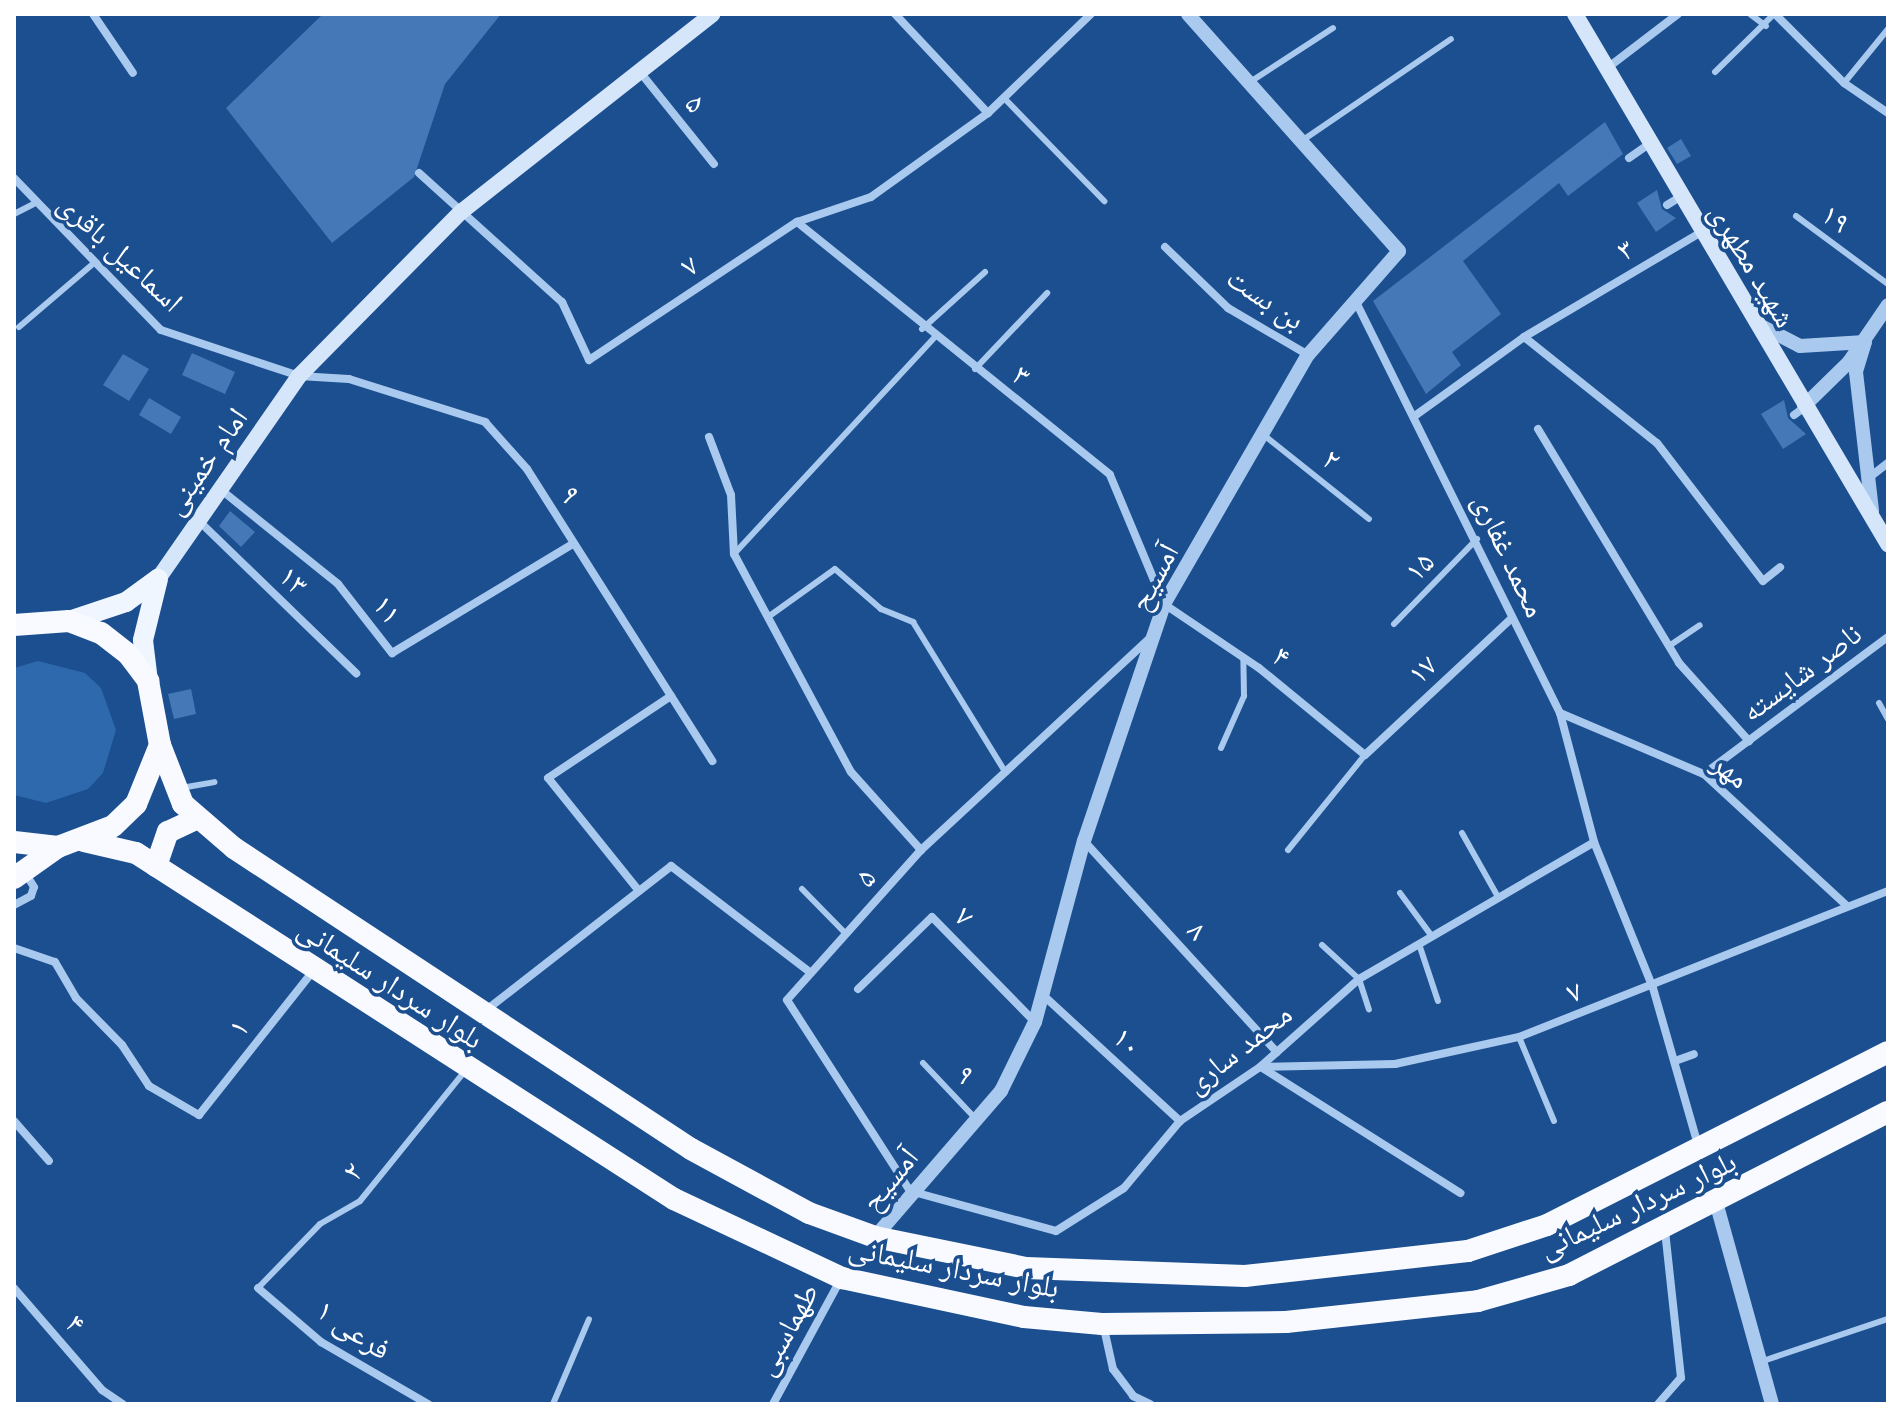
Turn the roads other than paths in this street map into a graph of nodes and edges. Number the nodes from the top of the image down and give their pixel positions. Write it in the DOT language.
graph roads {
  1 [pos="93,14"];
  2 [pos="713,14"];
  3 [pos="895,14"];
  4 [pos="1091,14"];
  5 [pos="1575,14"];
  6 [pos="1678,14"];
  7 [pos="1750,14"];
  8 [pos="1774,14"];
  9 [pos="1185,15"];
  10 [pos="1766,26"];
  11 [pos="1333,28"];
  12 [pos="1888,29"];
  13 [pos="1451,39"];
  14 [pos="1606,69"];
  15 [pos="640,71"];
  16 [pos="1715,72"];
  17 [pos="133,73"];
  18 [pos="1250,82"];
  19 [pos="1844,83"];
  20 [pos="1004,98"];
  21 [pos="988,113"];
  22 [pos="1888,113"];
  23 [pos="1303,140"];
  24 [pos="1649,144"];
  25 [pos="1629,158"];
  26 [pos="714,164"];
  27 [pos="419,173"];
  28 [pos="14,178"];
  29 [pos="1104,201"];
  30 [pos="34,204"];
  31 [pos="461,212"];
  32 [pos="14,214"];
  33 [pos="1796,216"];
  34 [pos="797,222"];
  35 [pos="1700,233"];
  36 [pos="1165,247"];
  37 [pos="94,263"];
  38 [pos="985,272"];
  39 [pos="1888,284"];
  40 [pos="1047,293"];
  41 [pos="1354,299"];
  42 [pos="1888,305"];
  43 [pos="1756,323"];
  44 [pos="19,327"];
  45 [pos="922,329"];
  46 [pos="1524,337"];
  47 [pos="934,338"];
  48 [pos="1865,342"];
  49 [pos="1308,355"];
  50 [pos="975,369"];
  51 [pos="299,376"];
  52 [pos="1801,410"];
  53 [pos="1416,415"];
  54 [pos="1538,429"];
  55 [pos="1265,436"];
  56 [pos="709,437"];
  57 [pos="1888,463"];
  58 [pos="1864,482"];
  59 [pos="220,489"];
  60 [pos="1369,519"];
  61 [pos="1874,520"];
  62 [pos="198,521"];
  63 [pos="1477,539"];
  64 [pos="573,544"];
  65 [pos="1888,544"];
  66 [pos="734,554"];
  67 [pos="1780,567"];
  68 [pos="158,579"];
  69 [pos="1164,604"];
  70 [pos="768,617"];
  71 [pos="1512,618"];
  72 [pos="20,620"];
  73 [pos="69,621"];
  74 [pos="1394,624"];
  75 [pos="1700,625"];
  76 [pos="1888,637"];
  77 [pos="1150,638"];
  78 [pos="1669,646"];
  79 [pos="1243,657"];
  80 [pos="356,673"];
  81 [pos="148,681"];
  82 [pos="671,696"];
  83 [pos="1879,703"];
  84 [pos="1560,713"];
  85 [pos="1888,719"];
  86 [pos="1749,741"];
  87 [pos="160,745"];
  88 [pos="1221,748"];
  89 [pos="1365,755"];
  90 [pos="712,761"];
  91 [pos="1006,773"];
  92 [pos="1704,774"];
  93 [pos="214,782"];
  94 [pos="173,789"];
  95 [pos="196,819"];
  96 [pos="1462,833"];
  97 [pos="84,841"];
  98 [pos="1084,841"];
  99 [pos="14,842"];
  100 [pos="1594,842"];
  101 [pos="58,847"];
  102 [pos="921,850"];
  103 [pos="1288,850"];
  104 [pos="156,866"];
  105 [pos="19,874"];
  106 [pos="802,889"];
  107 [pos="639,891"];
  108 [pos="1888,891"];
  109 [pos="1400,893"];
  110 [pos="1498,897"];
  111 [pos="14,905"];
  112 [pos="1846,905"];
  113 [pos="846,934"];
  114 [pos="1431,935"];
  115 [pos="1418,942"];
  116 [pos="1322,945"];
  117 [pos="14,948"];
  118 [pos="315,969"];
  119 [pos="811,973"];
  120 [pos="1359,979"];
  121 [pos="1653,988"];
  122 [pos="858,989"];
  123 [pos="1044,996"];
  124 [pos="1438,1001"];
  125 [pos="1369,1009"];
  126 [pos="481,1014"];
  127 [pos="1035,1022"];
  128 [pos="1519,1037"];
  129 [pos="1277,1052"];
  130 [pos="1888,1052"];
  131 [pos="1694,1054"];
  132 [pos="1675,1061"];
  133 [pos="923,1063"];
  134 [pos="1260,1067"];
  135 [pos="467,1069"];
  136 [pos="1888,1112"];
  137 [pos="975,1118"];
  138 [pos="14,1121"];
  139 [pos="1180,1121"];
  140 [pos="1554,1121"];
  141 [pos="1699,1148"];
  142 [pos="49,1161"];
  143 [pos="910,1191"];
  144 [pos="1460,1193"];
  145 [pos="1716,1202"];
  146 [pos="1665,1227"];
  147 [pos="875,1237"];
  148 [pos="842,1278"];
  149 [pos="14,1288"];
  150 [pos="258,1288"];
  151 [pos="589,1319"];
  152 [pos="1888,1319"];
  153 [pos="1102,1324"];
  154 [pos="1760,1362"];
  155 [pos="123,1404"];
  156 [pos="428,1404"];
  157 [pos="553,1404"];
  158 [pos="773,1404"];
  159 [pos="1150,1404"];
  160 [pos="1658,1404"];
  161 [pos="1772,1404"];
  1 -- 17 [label="street"];
  2 -- 15 [label="main road, امام خمینی"];
  3 -- 21 [label="street"];
  4 -- 20 [label="street, ۷"];
  5 -- 14 [label="main road, شهید مطهری"];
  6 -- 14 [label="street"];
  7 -- 10 [label="lane"];
  8 -- 10 [label="lane"];
  8 -- 19 [label="street"];
  9 -- 18 [label="street, آمسیح"];
  10 -- 16 [label="lane"];
  11 -- 18 [label="lane"];
  12 -- 19 [label="lane"];
  13 -- 23 [label="lane"];
  14 -- 24 [label="main road, شهید مطهری"];
  15 -- 26 [label="street, ۵"];
  15 -- 31 [label="main road, امام خمینی"];
  18 -- 23 [label="street, آمسیح"];
  19 -- 22 [label="street"];
  20 -- 21 [label="street, ۷"];
  20 -- 29 [label="lane"];
  21 -- 34 [label="street, ۷"];
  23 -- 41 [label="street, آمسیح"];
  24 -- 25 [label="street"];
  24 -- 35 [label="main road, شهید مطهری"];
  27 -- 31 [label="street"];
  28 -- 30 [label="street, اسماعیل باقری"];
  30 -- 32 [label="lane"];
  30 -- 37 [label="street, اسماعیل باقری"];
  31 -- 34 [label="street, ۷"];
  31 -- 51 [label="main road, امام خمینی"];
  33 -- 39 [label="lane, ۱۹"];
  34 -- 45 [label="street, ۳"];
  35 -- 43 [label="main road, شهید مطهری"];
  35 -- 46 [label="street, ۳"];
  36 -- 49 [label="street, بن بست"];
  37 -- 44 [label="lane"];
  37 -- 51 [label="street, اسماعیل باقری"];
  38 -- 45 [label="lane"];
  40 -- 50 [label="lane"];
  41 -- 49 [label="street, آمسیح"];
  41 -- 53 [label="street, محمد غفاری"];
  42 -- 48 [label="street"];
  43 -- 48 [label="street"];
  43 -- 52 [label="main road, شهید مطهری"];
  45 -- 47 [label="street, ۳"];
  46 -- 53 [label="street, ۳"];
  46 -- 67 [label="street"];
  47 -- 50 [label="street, ۳"];
  47 -- 66 [label="lane"];
  48 -- 52 [label="street"];
  48 -- 58 [label="street"];
  49 -- 55 [label="street, آمسیح"];
  50 -- 69 [label="street, ۳"];
  51 -- 59 [label="main road, امام خمینی"];
  51 -- 64 [label="street, ۹"];
  52 -- 61 [label="main road, شهید مطهری"];
  53 -- 63 [label="street, محمد غفاری"];
  54 -- 78 [label="street"];
  55 -- 60 [label="lane, ۲"];
  55 -- 69 [label="street, آمسیح"];
  56 -- 66 [label="street"];
  57 -- 58 [label="street"];
  58 -- 61 [label="street"];
  59 -- 62 [label="main road, امام خمینی"];
  59 -- 64 [label="street, ۱۱"];
  61 -- 65 [label="main road, شهید مطهری"];
  62 -- 68 [label="main road, امام خمینی"];
  62 -- 80 [label="street, ۱۳"];
  63 -- 71 [label="street, محمد غفاری"];
  63 -- 74 [label="lane, ۱۵"];
  64 -- 82 [label="street, ۹"];
  66 -- 70 [label="street"];
  68 -- 73 [label="main road"];
  68 -- 81 [label="main road"];
  69 -- 77 [label="street, آمسیح"];
  69 -- 79 [label="street, ۴"];
  70 -- 91 [label="lane"];
  70 -- 102 [label="street"];
  71 -- 84 [label="street, محمد غفاری"];
  71 -- 89 [label="street, ۱۷"];
  72 -- 73 [label="highway"];
  73 -- 81 [label="highway"];
  75 -- 78 [label="lane"];
  76 -- 86 [label="street, ناصر شایسته"];
  77 -- 91 [label="street, ۵"];
  77 -- 98 [label="street, آمسیح"];
  78 -- 86 [label="street"];
  79 -- 88 [label="lane"];
  79 -- 89 [label="street, ۴"];
  81 -- 87 [label="highway, بلوار سردار سلیمانی"];
  82 -- 90 [label="street, ۹"];
  82 -- 107 [label="street"];
  83 -- 85 [label="lane"];
  84 -- 92 [label="street, مهر"];
  84 -- 100 [label="street, محمد غفاری"];
  86 -- 92 [label="street, ناصر شایسته"];
  87 -- 94 [label="highway, بلوار سردار سلیمانی"];
  87 -- 97 [label="highway"];
  89 -- 103 [label="lane"];
  91 -- 102 [label="street, ۵"];
  92 -- 112 [label="street, مهر"];
  93 -- 94 [label="lane"];
  94 -- 95 [label="highway, بلوار سردار سلیمانی"];
  95 -- 104 [label="highway"];
  95 -- 126 [label="highway, بلوار سردار سلیمانی"];
  96 -- 110 [label="lane"];
  97 -- 101 [label="highway"];
  97 -- 104 [label="highway, بلوار سردار سلیمانی"];
  98 -- 123 [label="street, آمسیح"];
  98 -- 129 [label="street, ۸"];
  99 -- 101 [label="highway"];
  100 -- 110 [label="street, محمد ساری"];
  100 -- 121 [label="street, محمد غفاری"];
  101 -- 105 [label="highway"];
  102 -- 113 [label="street, ۵"];
  104 -- 118 [label="highway, بلوار سردار سلیمانی"];
  105 -- 111 [label="street"];
  106 -- 113 [label="lane"];
  107 -- 119 [label="street"];
  107 -- 126 [label="street"];
  108 -- 112 [label="street, ۷"];
  109 -- 114 [label="lane"];
  110 -- 114 [label="street, محمد ساری"];
  112 -- 121 [label="street, ۷"];
  113 -- 119 [label="street, ۵"];
  114 -- 115 [label="street, محمد ساری"];
  115 -- 120 [label="street, محمد ساری"];
  115 -- 124 [label="lane"];
  116 -- 120 [label="lane"];
  117 -- 118 [label="street, ۱"];
  118 -- 135 [label="highway, بلوار سردار سلیمانی"];
  119 -- 143 [label="street, ۵"];
  120 -- 125 [label="lane"];
  120 -- 129 [label="street, محمد ساری"];
  121 -- 128 [label="street, ۷"];
  121 -- 132 [label="street, محمد غفاری"];
  122 -- 127 [label="street, ۷"];
  123 -- 127 [label="street, آمسیح"];
  123 -- 139 [label="street, ۱۰"];
  126 -- 147 [label="highway, بلوار سردار سلیمانی"];
  127 -- 137 [label="street, آمسیح"];
  128 -- 134 [label="street, ۷"];
  128 -- 140 [label="lane"];
  129 -- 134 [label="street, محمد ساری"];
  130 -- 141 [label="highway, بلوار سردار سلیمانی"];
  131 -- 132 [label="street"];
  132 -- 141 [label="street, محمد غفاری"];
  133 -- 137 [label="lane, ۹"];
  134 -- 139 [label="street, محمد ساری"];
  134 -- 144 [label="street"];
  135 -- 148 [label="highway, بلوار سردار سلیمانی"];
  135 -- 150 [label="lane, ۲"];
  136 -- 145 [label="highway, بلوار سردار سلیمانی"];
  137 -- 143 [label="street, آمسیح"];
  138 -- 142 [label="street"];
  139 -- 143 [label="street, محمد ساری"];
  141 -- 147 [label="highway, بلوار سردار سلیمانی"];
  143 -- 147 [label="street, آمسیح"];
  145 -- 146 [label="highway, بلوار سردار سلیمانی"];
  145 -- 154 [label="street"];
  146 -- 153 [label="highway, بلوار سردار سلیمانی"];
  146 -- 160 [label="street"];
  148 -- 153 [label="highway, بلوار سردار سلیمانی"];
  148 -- 158 [label="street, طهماسبی"];
  149 -- 155 [label="street, ۴"];
  150 -- 156 [label="street, فرعی ۱"];
  151 -- 157 [label="lane"];
  152 -- 154 [label="lane"];
  153 -- 159 [label="street"];
  154 -- 161 [label="street"];
}
